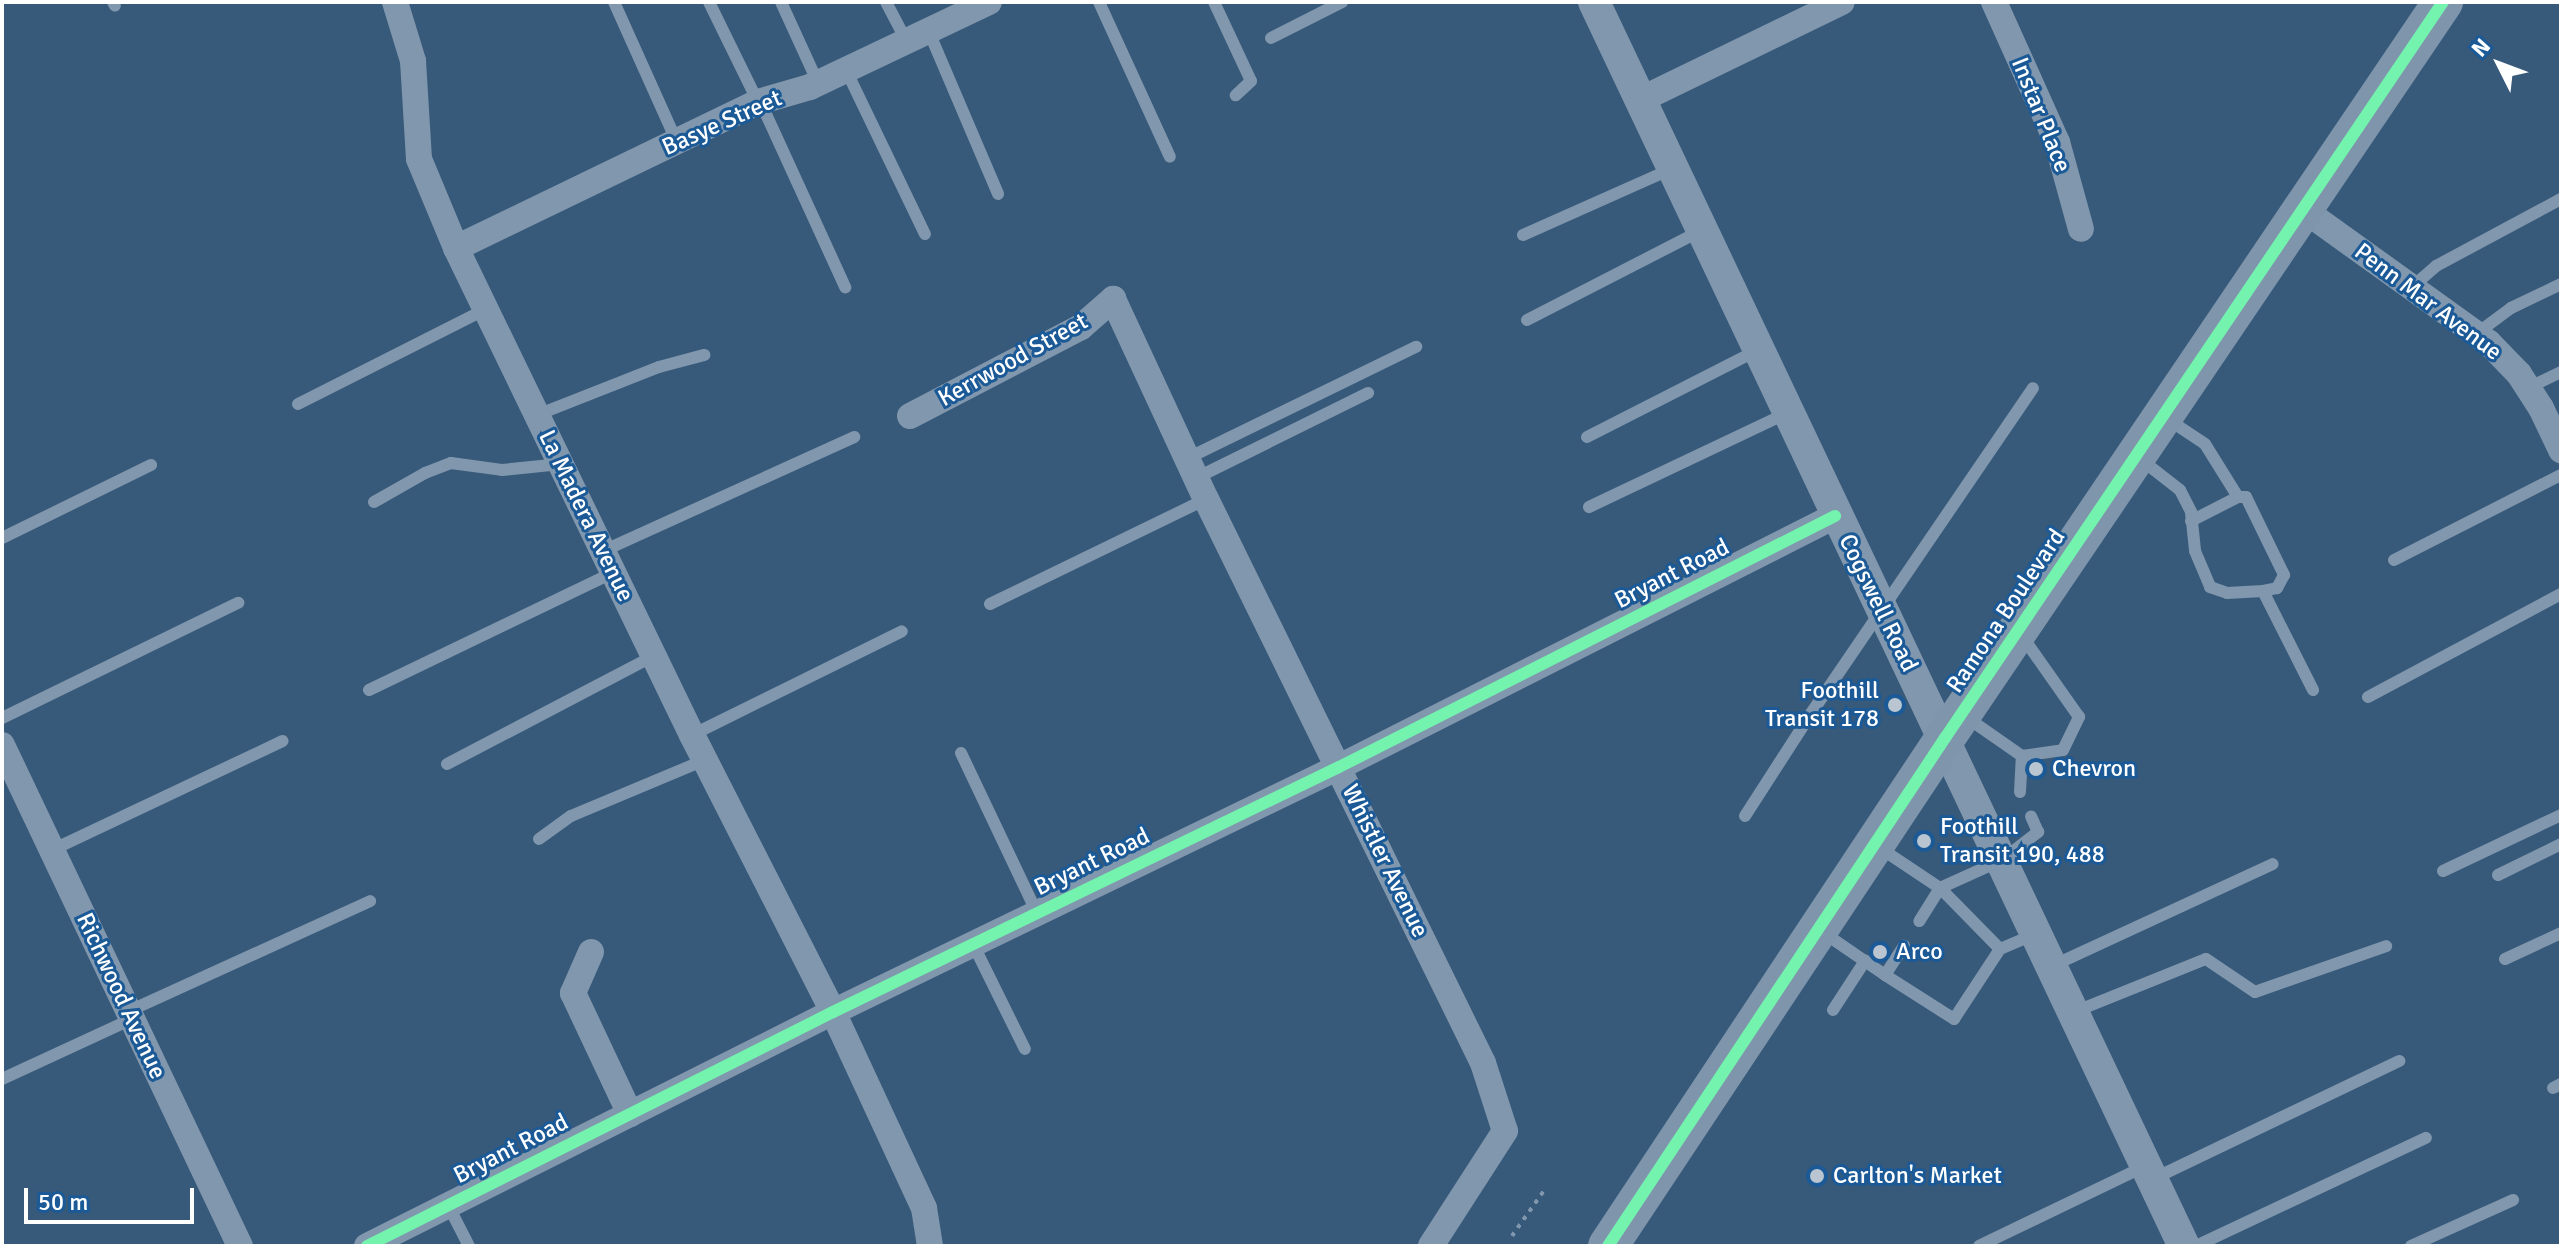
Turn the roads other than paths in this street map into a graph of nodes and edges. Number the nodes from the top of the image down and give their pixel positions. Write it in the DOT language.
graph roads {
  1 [pos="395,2"];
  2 [pos="614,2"];
  3 [pos="709,2"];
  4 [pos="781,2"];
  5 [pos="886,2"];
  6 [pos="989,2"];
  7 [pos="1099,2"];
  8 [pos="1214,2"];
  9 [pos="1342,2"];
  10 [pos="1594,2"];
  11 [pos="1842,2"];
  12 [pos="1994,2"];
  13 [pos="2443,2"];
  14 [pos="918,37"];
  15 [pos="1271,38"];
  16 [pos="846,70"];
  17 [pos="818,83"];
  18 [pos="1236,95"];
  19 [pos="1642,99"];
  20 [pos="759,102"];
  21 [pos="677,142"];
  22 [pos="1170,157"];
  23 [pos="1674,168"];
  24 [pos="998,194"];
  25 [pos="2561,199"];
  26 [pos="2304,210"];
  27 [pos="2081,229"];
  28 [pos="1703,230"];
  29 [pos="925,234"];
  30 [pos="1523,235"];
  31 [pos="456,248"];
  32 [pos="2561,284"];
  33 [pos="845,287"];
  34 [pos="2412,287"];
  35 [pos="1113,299"];
  36 [pos="486,309"];
  37 [pos="1527,320"];
  38 [pos="2476,334"];
  39 [pos="1416,347"];
  40 [pos="1758,350"];
  41 [pos="704,355"];
  42 [pos="2561,372"];
  43 [pos="2033,388"];
  44 [pos="2528,388"];
  45 [pos="1368,393"];
  46 [pos="298,404"];
  47 [pos="1787,413"];
  48 [pos="537,415"];
  49 [pos="910,416"];
  50 [pos="2164,416"];
  51 [pos="854,437"];
  52 [pos="1587,437"];
  53 [pos="2561,450"];
  54 [pos="2136,456"];
  55 [pos="561,464"];
  56 [pos="151,465"];
  57 [pos="2561,475"];
  58 [pos="1197,478"];
  59 [pos="2238,497"];
  60 [pos="374,502"];
  61 [pos="1589,507"];
  62 [pos="1835,516"];
  63 [pos="2191,521"];
  64 [pos="2,538"];
  65 [pos="2394,560"];
  66 [pos="608,562"];
  67 [pos="2263,591"];
  68 [pos="2561,594"];
  69 [pos="238,603"];
  70 [pos="990,604"];
  71 [pos="1882,611"];
  72 [pos="2018,630"];
  73 [pos="902,631"];
  74 [pos="654,656"];
  75 [pos="369,690"];
  76 [pos="2313,690"];
  77 [pos="2368,697"];
  78 [pos="2,718"];
  79 [pos="1954,726"];
  80 [pos="692,735"];
  81 [pos="283,741"];
  82 [pos="2,745"];
  83 [pos="961,753"];
  84 [pos="2022,756"];
  85 [pos="705,760"];
  86 [pos="447,764"];
  87 [pos="1339,767"];
  88 [pos="2020,792"];
  89 [pos="2561,815"];
  90 [pos="1745,816"];
  91 [pos="2031,816"];
  92 [pos="539,839"];
  93 [pos="1874,844"];
  94 [pos="2561,844"];
  95 [pos="52,850"];
  96 [pos="2002,860"];
  97 [pos="2273,864"];
  98 [pos="2443,871"];
  99 [pos="2498,875"];
  100 [pos="1940,888"];
  101 [pos="370,901"];
  102 [pos="1037,913"];
  103 [pos="1919,921"];
  104 [pos="1818,929"];
  105 [pos="2037,933"];
  106 [pos="2561,933"];
  107 [pos="973,944"];
  108 [pos="1904,946"];
  109 [pos="2386,946"];
  110 [pos="2000,949"];
  111 [pos="591,952"];
  112 [pos="2505,959"];
  113 [pos="1865,961"];
  114 [pos="2052,966"];
  115 [pos="1885,975"];
  116 [pos="1833,1010"];
  117 [pos="833,1012"];
  118 [pos="2074,1012"];
  119 [pos="130,1015"];
  120 [pos="1025,1049"];
  121 [pos="2399,1061"];
  122 [pos="2,1079"];
  123 [pos="630,1114"];
  124 [pos="2426,1138"];
  125 [pos="2149,1172"];
  126 [pos="2513,1200"];
  127 [pos="448,1205"];
  128 [pos="240,1246"];
  129 [pos="367,1246"];
  130 [pos="469,1246"];
  131 [pos="930,1246"];
  132 [pos="1431,1246"];
  133 [pos="1608,1246"];
  134 [pos="1979,1246"];
  135 [pos="2184,1246"];
  136 [pos="2196,1246"];
  137 [pos="2411,1246"];
  1 -- 31 [label="street, La Madera Avenue"];
  2 -- 21 [label="lane"];
  3 -- 20 [label="lane"];
  4 -- 17 [label="lane"];
  5 -- 14 [label="lane"];
  6 -- 14 [label="street, Basye Street"];
  7 -- 22 [label="lane"];
  8 -- 18 [label="lane"];
  9 -- 15 [label="lane"];
  10 -- 19 [label="street, Cogswell Road"];
  11 -- 19 [label="street"];
  12 -- 27 [label="street, Instar Place"];
  13 -- 26 [label="main road, Ramona Boulevard"];
  14 -- 16 [label="street, Basye Street"];
  14 -- 24 [label="lane"];
  16 -- 17 [label="street, Basye Street"];
  16 -- 29 [label="lane"];
  17 -- 20 [label="street, Basye Street"];
  19 -- 23 [label="street, Cogswell Road"];
  20 -- 21 [label="street, Basye Street"];
  20 -- 33 [label="lane"];
  21 -- 31 [label="street, Basye Street"];
  23 -- 28 [label="street, Cogswell Road"];
  23 -- 30 [label="lane"];
  25 -- 34 [label="lane"];
  26 -- 34 [label="street, Penn Mar Avenue"];
  26 -- 50 [label="main road, Ramona Boulevard"];
  28 -- 37 [label="lane"];
  28 -- 40 [label="street, Cogswell Road"];
  31 -- 36 [label="street, La Madera Avenue"];
  32 -- 38 [label="lane"];
  34 -- 38 [label="street, Penn Mar Avenue"];
  35 -- 49 [label="street, Kerrwood Street"];
  35 -- 58 [label="street, Whistler Avenue"];
  36 -- 46 [label="lane"];
  36 -- 48 [label="street, La Madera Avenue"];
  38 -- 44 [label="street, Penn Mar Avenue"];
  39 -- 58 [label="lane"];
  40 -- 47 [label="street, Cogswell Road"];
  40 -- 52 [label="lane"];
  41 -- 48 [label="lane"];
  42 -- 44 [label="lane"];
  43 -- 71 [label="lane"];
  44 -- 53 [label="street, Penn Mar Avenue"];
  45 -- 58 [label="lane"];
  47 -- 61 [label="lane"];
  47 -- 62 [label="street, Cogswell Road"];
  48 -- 55 [label="street, La Madera Avenue"];
  50 -- 54 [label="main road, Ramona Boulevard"];
  50 -- 59 [label="lane"];
  51 -- 66 [label="lane"];
  54 -- 63 [label="lane"];
  54 -- 72 [label="main road, Ramona Boulevard"];
  55 -- 60 [label="lane"];
  55 -- 66 [label="street, La Madera Avenue"];
  56 -- 64 [label="lane"];
  57 -- 65 [label="lane"];
  58 -- 70 [label="lane"];
  58 -- 87 [label="street, Whistler Avenue"];
  59 -- 63 [label="lane"];
  59 -- 67 [label="lane"];
  62 -- 71 [label="street, Cogswell Road"];
  62 -- 87 [label="street, Bryant Road"];
  63 -- 67 [label="lane"];
  66 -- 74 [label="street, La Madera Avenue"];
  66 -- 75 [label="lane"];
  67 -- 76 [label="lane"];
  68 -- 77 [label="lane"];
  69 -- 78 [label="lane"];
  71 -- 79 [label="street, Cogswell Road"];
  71 -- 90 [label="lane"];
  72 -- 79 [label="main road, Ramona Boulevard"];
  72 -- 84 [label="lane"];
  73 -- 80 [label="lane"];
  74 -- 80 [label="street, La Madera Avenue"];
  74 -- 86 [label="lane"];
  79 -- 84 [label="lane"];
  79 -- 93 [label="main road, Ramona Boulevard"];
  79 -- 96 [label="street, Cogswell Road"];
  80 -- 85 [label="street, La Madera Avenue"];
  81 -- 95 [label="lane"];
  82 -- 95 [label="street, Richwood Avenue"];
  83 -- 102 [label="lane"];
  84 -- 88 [label="lane"];
  85 -- 92 [label="lane"];
  85 -- 117 [label="street, La Madera Avenue"];
  87 -- 102 [label="street, Bryant Road"];
  87 -- 132 [label="street, Whistler Avenue"];
  89 -- 98 [label="lane"];
  91 -- 96 [label="lane"];
  93 -- 100 [label="lane"];
  93 -- 104 [label="main road, Ramona Boulevard"];
  94 -- 99 [label="lane"];
  95 -- 119 [label="street, Richwood Avenue"];
  96 -- 100 [label="lane"];
  96 -- 105 [label="street, Cogswell Road"];
  97 -- 114 [label="lane"];
  100 -- 103 [label="lane"];
  100 -- 110 [label="lane"];
  101 -- 119 [label="lane"];
  102 -- 107 [label="street, Bryant Road"];
  104 -- 113 [label="lane"];
  104 -- 133 [label="main road, Ramona Boulevard"];
  105 -- 110 [label="lane"];
  105 -- 114 [label="street, Cogswell Road"];
  106 -- 112 [label="lane"];
  107 -- 117 [label="street, Bryant Road"];
  107 -- 120 [label="lane"];
  108 -- 115 [label="lane"];
  109 -- 118 [label="lane"];
  110 -- 115 [label="lane"];
  111 -- 123 [label="street"];
  113 -- 115 [label="lane"];
  113 -- 116 [label="lane"];
  114 -- 118 [label="street, Cogswell Road"];
  117 -- 123 [label="street, Bryant Road"];
  117 -- 131 [label="street, La Madera Avenue"];
  118 -- 125 [label="street, Cogswell Road"];
  119 -- 122 [label="lane"];
  119 -- 128 [label="street, Richwood Avenue"];
  121 -- 125 [label="lane"];
  123 -- 127 [label="street, Bryant Road"];
  124 -- 136 [label="lane"];
  125 -- 134 [label="lane"];
  125 -- 135 [label="street, Cogswell Road"];
  126 -- 137 [label="lane"];
  127 -- 129 [label="street, Bryant Road"];
  127 -- 130 [label="lane"];
}
